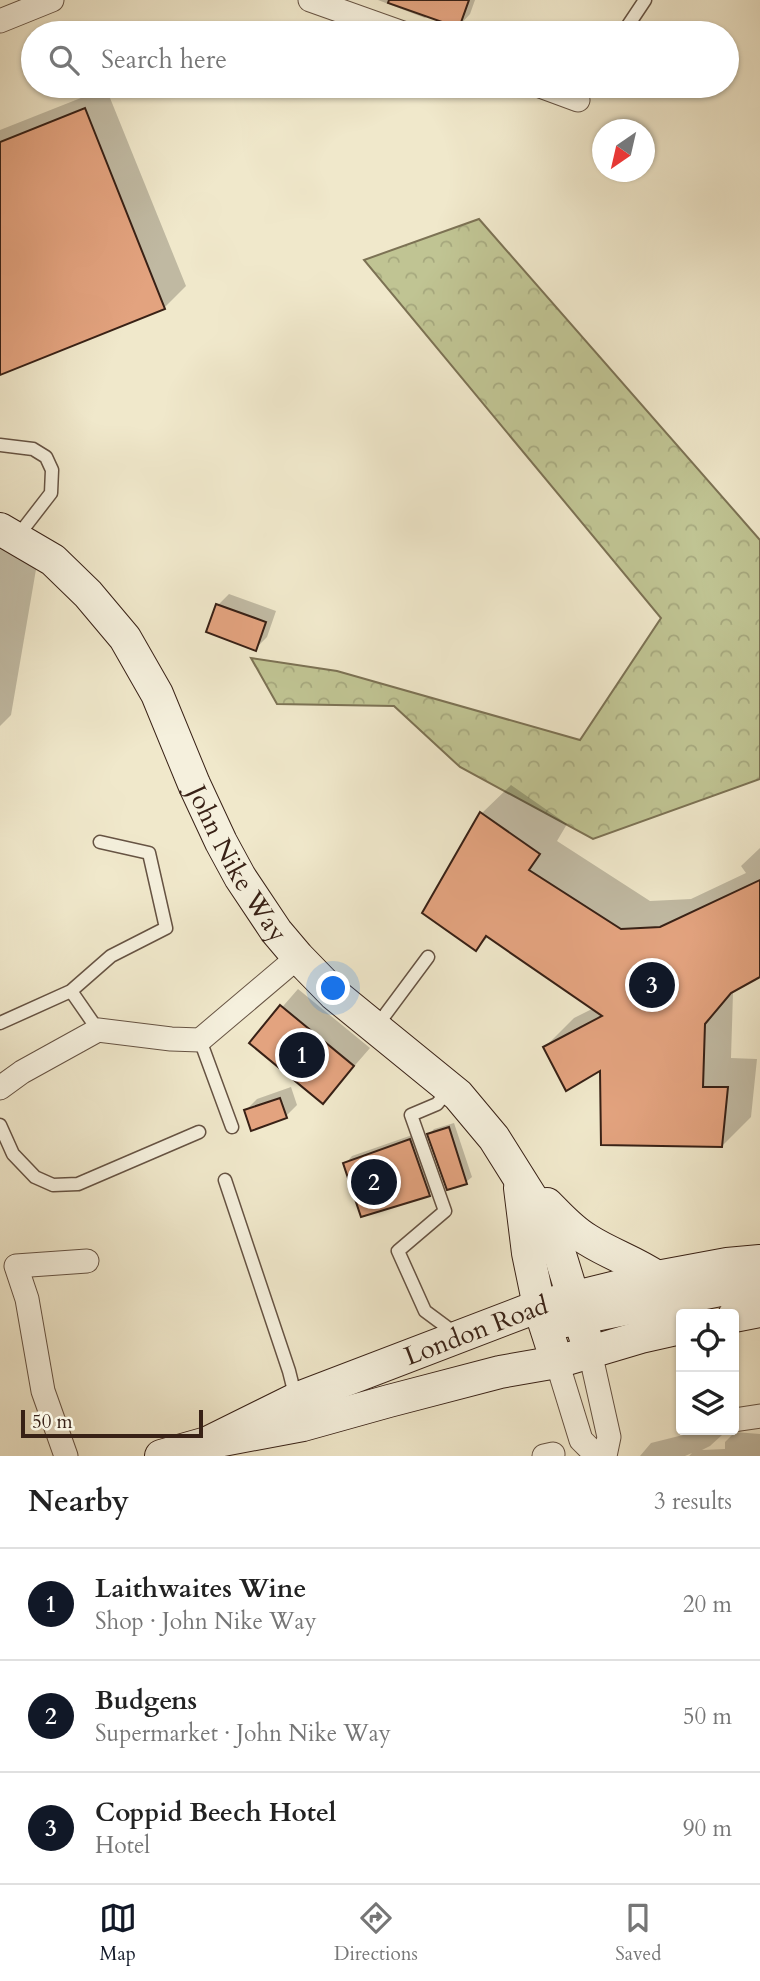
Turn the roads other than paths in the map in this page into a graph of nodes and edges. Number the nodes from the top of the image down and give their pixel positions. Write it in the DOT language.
graph roads {
  1 [pos="52,0"];
  2 [pos="310,0"];
  3 [pos="645,0"];
  4 [pos="0,20"];
  5 [pos="369,21"];
  6 [pos="630,21"];
  7 [pos="0,445"];
  8 [pos="8,533"];
  9 [pos="100,842"];
  10 [pos="298,957"];
  11 [pos="428,957"];
  12 [pos="71,990"];
  13 [pos="0,1023"];
  14 [pos="376,1027"];
  15 [pos="98,1030"];
  16 [pos="200,1040"];
  17 [pos="0,1088"];
  18 [pos="450,1088"];
  19 [pos="0,1125"];
  20 [pos="232,1127"];
  21 [pos="199,1132"];
  22 [pos="517,1173"];
  23 [pos="225,1180"];
  24 [pos="87,1261"];
  25 [pos="760,1261"];
  26 [pos="657,1277"];
  27 [pos="760,1286"];
  28 [pos="577,1307"];
  29 [pos="760,1311"];
  30 [pos="739,1315"];
  31 [pos="542,1316"];
  32 [pos="676,1329"];
  33 [pos="459,1336"];
  34 [pos="590,1352"];
  35 [pos="557,1362"];
  36 [pos="299,1412"];
  37 [pos="760,1416"];
  38 [pos="739,1419"];
  39 [pos="66,1456"];
  40 [pos="161,1456"];
  41 [pos="597,1456"];
  42 [pos="605,1456"];
  1 -- 4 [label="street"];
  2 -- 5 [label="street"];
  3 -- 6 [label="lane"];
  7 -- 8 [label="lane"];
  8 -- 10 [label="main road, John Nike Way"];
  9 -- 12 [label="lane"];
  10 -- 14 [label="main road, John Nike Way"];
  10 -- 16 [label="street"];
  11 -- 14 [label="lane"];
  12 -- 13 [label="lane"];
  12 -- 15 [label="lane"];
  14 -- 18 [label="main road, John Nike Way"];
  15 -- 16 [label="street"];
  15 -- 17 [label="street"];
  16 -- 20 [label="lane"];
  18 -- 22 [label="main road, John Nike Way"];
  18 -- 33 [label="lane"];
  19 -- 21 [label="lane"];
  22 -- 26 [label="main road, John Nike Way"];
  22 -- 28 [label="main road, John Nike Way"];
  22 -- 31 [label="main road, John Nike Way"];
  23 -- 36 [label="lane"];
  24 -- 39 [label="street"];
  25 -- 26 [label="main road, London Road"];
  26 -- 28 [label="main road, London Road"];
  27 -- 28 [label="main road"];
  28 -- 31 [label="main road, London Road"];
  28 -- 34 [label="main road, John Nike Way"];
  29 -- 30 [label="main road"];
  31 -- 33 [label="main road, London Road"];
  31 -- 35 [label="main road, John Nike Way"];
  32 -- 34 [label="main road, London Road"];
  33 -- 36 [label="main road, London Road"];
  34 -- 35 [label="main road, London Road"];
  34 -- 42 [label="street"];
  35 -- 36 [label="main road, London Road"];
  35 -- 41 [label="street"];
  36 -- 40 [label="main road, London Road"];
  37 -- 38 [label="street"];
}
